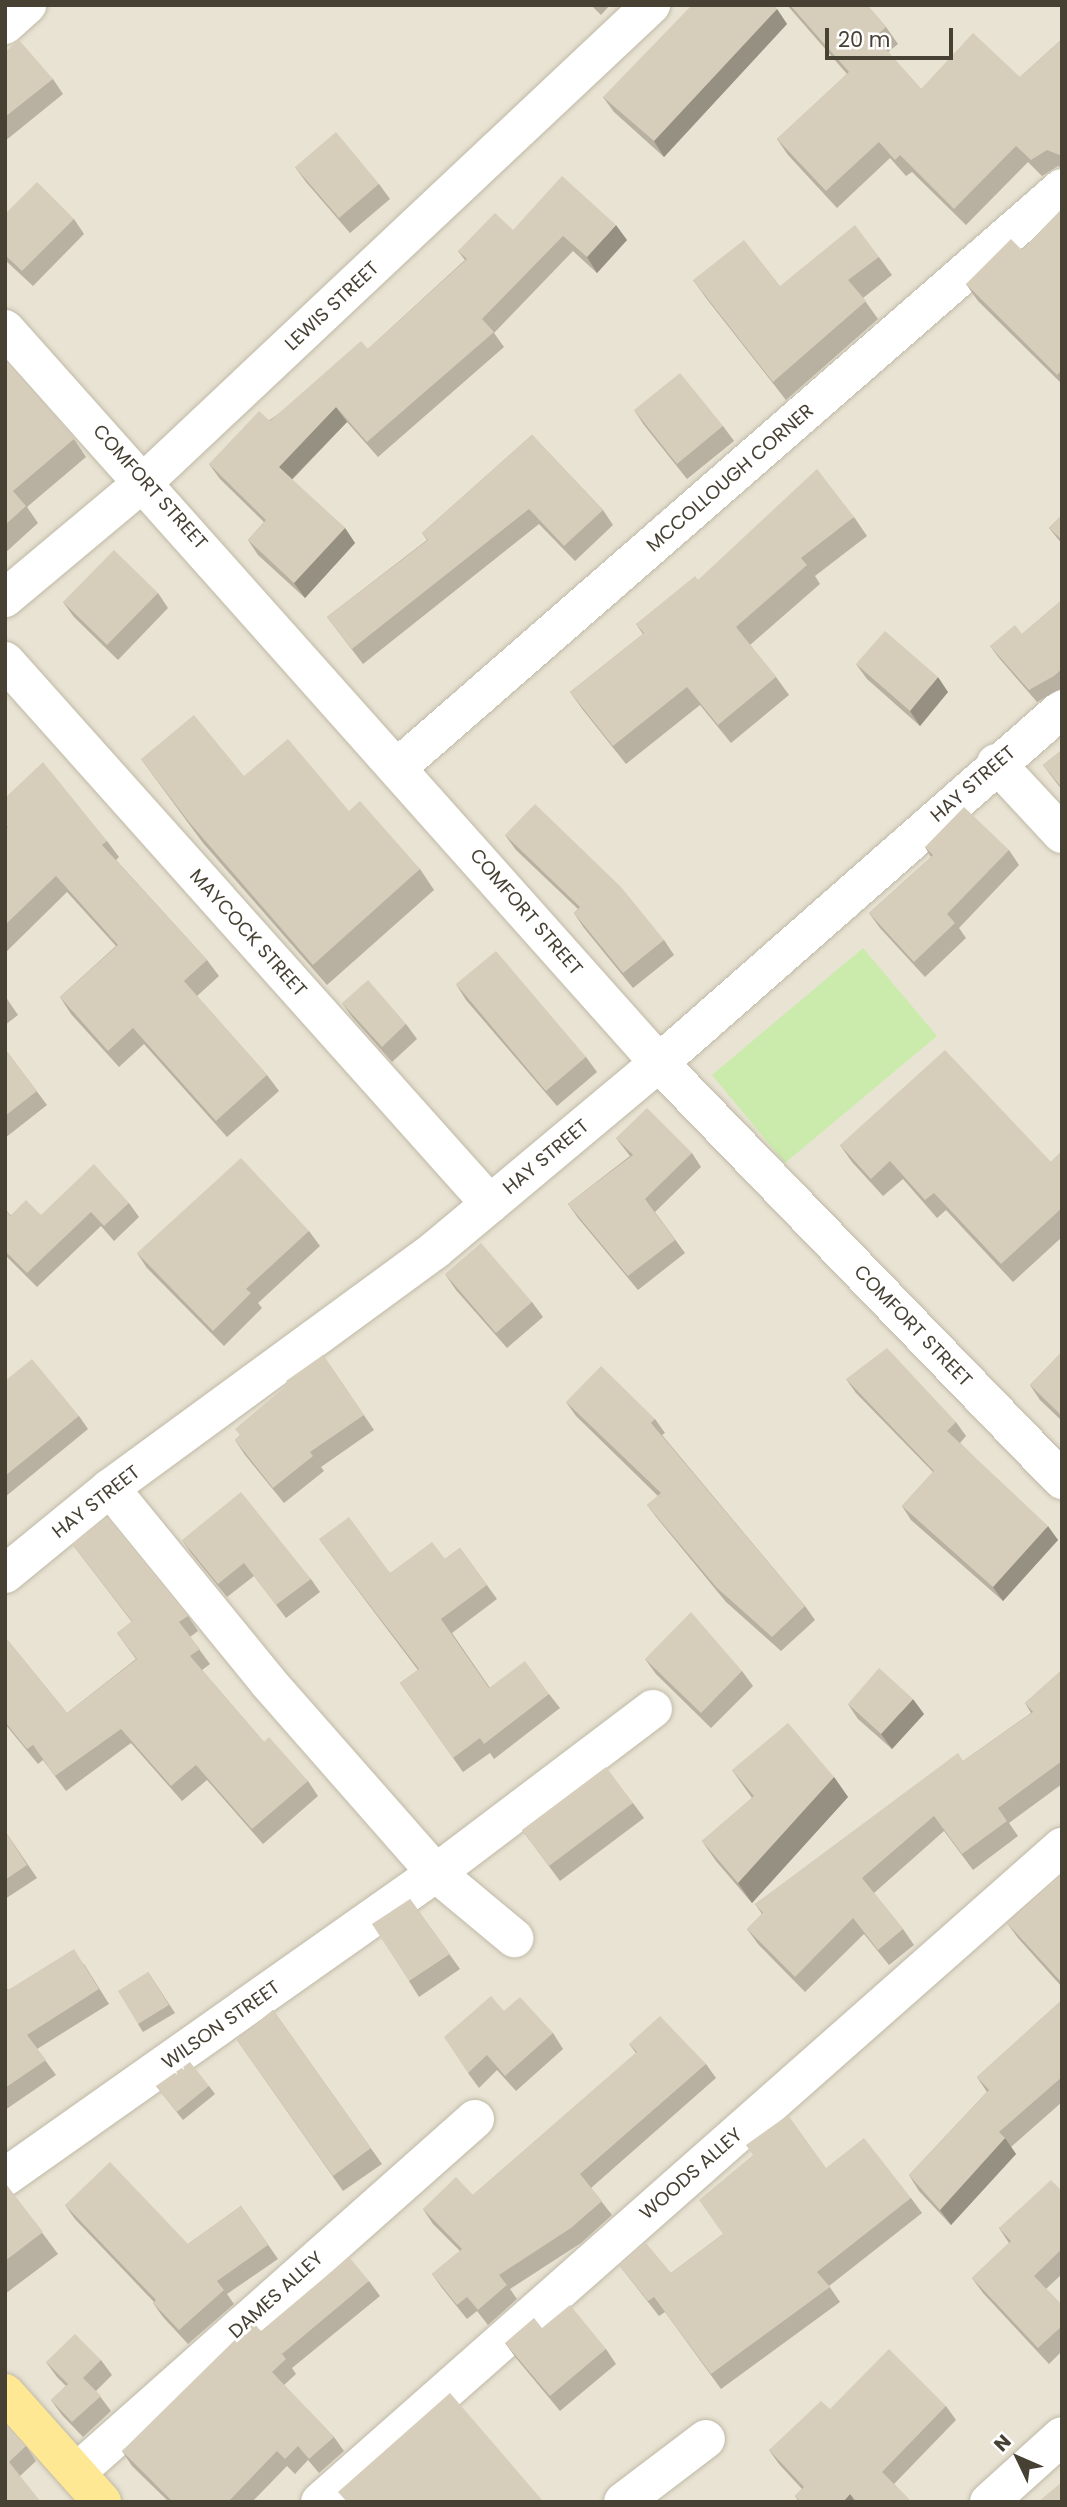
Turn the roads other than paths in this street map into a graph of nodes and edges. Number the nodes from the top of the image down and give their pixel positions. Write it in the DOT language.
graph roads {
  1 [pos="27,5"];
  2 [pos="651,5"];
  3 [pos="5,24"];
  4 [pos="1062,188"];
  5 [pos="5,329"];
  6 [pos="145,481"];
  7 [pos="5,598"];
  8 [pos="5,661"];
  9 [pos="1062,709"];
  10 [pos="996,762"];
  11 [pos="398,767"];
  12 [pos="1062,834"];
  13 [pos="659,1063"];
  14 [pos="490,1204"];
  15 [pos="1062,1480"];
  16 [pos="110,1488"];
  17 [pos="5,1574"];
  18 [pos="653,1709"];
  19 [pos="1062,1847"];
  20 [pos="436,1873"];
  21 [pos="514,1938"];
  22 [pos="475,2119"];
  23 [pos="5,2177"];
  24 [pos="5,2393"];
  25 [pos="1062,2436"];
  26 [pos="706,2439"];
  27 [pos="77,2472"];
  28 [pos="102,2502"];
  29 [pos="320,2502"];
  30 [pos="623,2502"];
  31 [pos="989,2502"];
  1 -- 3 [label="street"];
  2 -- 6 [label="street, LEWIS STREET"];
  4 -- 11 [label="street, MCCOLLOUGH CORNER"];
  5 -- 6 [label="street, COMFORT STREET"];
  6 -- 7 [label="street, LEWIS STREET"];
  6 -- 11 [label="street, COMFORT STREET"];
  8 -- 14 [label="street, MAYCOCK STREET"];
  9 -- 10 [label="street, HAY STREET"];
  10 -- 12 [label="street"];
  10 -- 13 [label="street, HAY STREET"];
  11 -- 13 [label="street, COMFORT STREET"];
  13 -- 14 [label="street, HAY STREET"];
  13 -- 15 [label="street, COMFORT STREET"];
  14 -- 16 [label="street, HAY STREET"];
  16 -- 17 [label="street, HAY STREET"];
  16 -- 20 [label="street"];
  18 -- 20 [label="street, WILSON STREET"];
  19 -- 29 [label="street, WOODS ALLEY"];
  20 -- 21 [label="street"];
  20 -- 23 [label="street, WILSON STREET"];
  22 -- 27 [label="street, DAMES ALLEY"];
  24 -- 27 [label="main road"];
  25 -- 31 [label="street"];
  26 -- 30 [label="street"];
  27 -- 28 [label="main road"];
}
